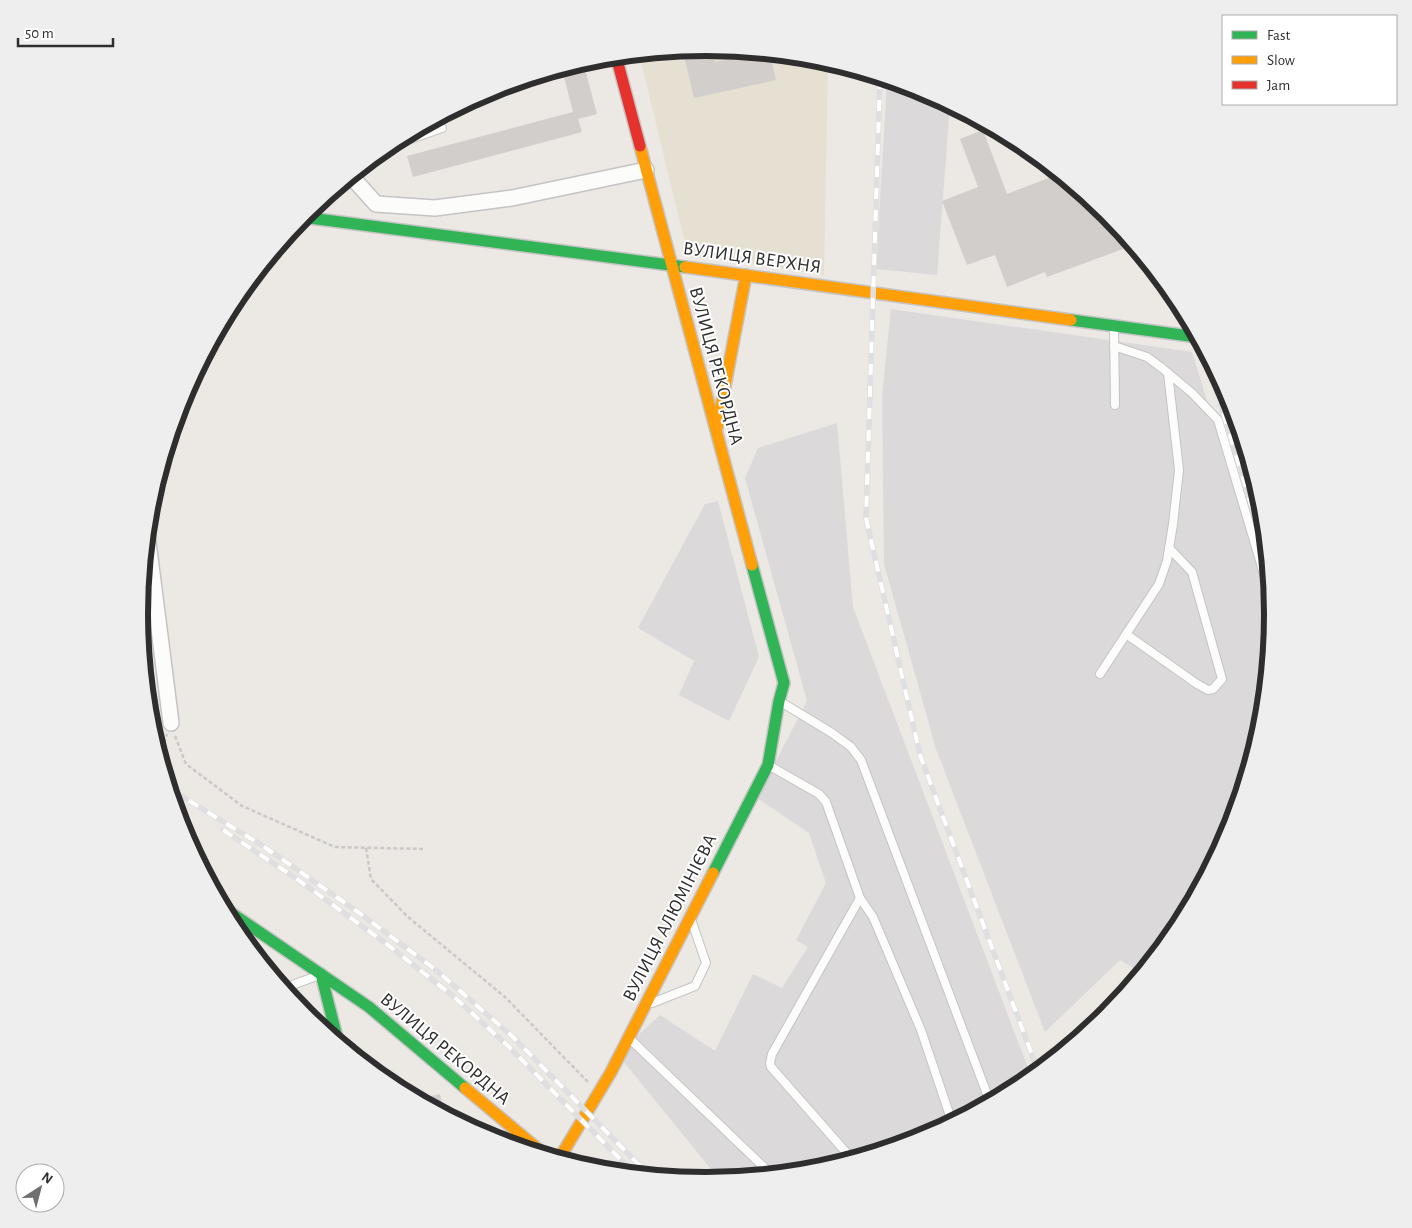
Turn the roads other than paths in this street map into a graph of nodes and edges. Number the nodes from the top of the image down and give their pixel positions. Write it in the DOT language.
graph roads {
  1 [pos="618,64"];
  2 [pos="442,128"];
  3 [pos="418,136"];
  4 [pos="646,170"];
  5 [pos="355,181"];
  6 [pos="314,219"];
  7 [pos="670,265"];
  8 [pos="746,275"];
  9 [pos="1114,325"];
  10 [pos="1189,336"];
  11 [pos="1114,346"];
  12 [pos="1168,373"];
  13 [pos="1115,405"];
  14 [pos="716,434"];
  15 [pos="1170,548"];
  16 [pos="151,563"];
  17 [pos="1262,566"];
  18 [pos="1126,634"];
  19 [pos="1100,674"];
  20 [pos="784,683"];
  21 [pos="779,701"];
  22 [pos="170,723"];
  23 [pos="768,766"];
  24 [pos="860,898"];
  25 [pos="690,917"];
  26 [pos="238,918"];
  27 [pos="321,974"];
  28 [pos="290,986"];
  29 [pos="645,1005"];
  30 [pos="335,1030"];
  31 [pos="629,1037"];
  32 [pos="988,1095"];
  33 [pos="950,1115"];
  34 [pos="531,1143"];
  35 [pos="563,1153"];
  36 [pos="847,1154"];
  37 [pos="765,1168"];
  1 -- 4 [label="street, ВУЛИЦЯ РЕКОРДНА"];
  2 -- 3 [label="lane"];
  4 -- 5 [label="street"];
  4 -- 7 [label="street, ВУЛИЦЯ РЕКОРДНА"];
  6 -- 7 [label="street, ВУЛИЦЯ ВЕРХНЯ"];
  7 -- 8 [label="street, ВУЛИЦЯ ВЕРХНЯ"];
  7 -- 14 [label="street, ВУЛИЦЯ РЕКОРДНА"];
  8 -- 9 [label="street, ВУЛИЦЯ ВЕРХНЯ"];
  8 -- 14 [label="street"];
  9 -- 10 [label="street, ВУЛИЦЯ ВЕРХНЯ"];
  9 -- 11 [label="lane"];
  11 -- 12 [label="lane"];
  11 -- 13 [label="lane"];
  12 -- 15 [label="lane"];
  12 -- 17 [label="lane"];
  14 -- 20 [label="street, ВУЛИЦЯ РЕКОРДНА"];
  15 -- 18 [label="lane"];
  15 -- 18 [label="lane"];
  16 -- 22 [label="street"];
  18 -- 19 [label="lane"];
  20 -- 21 [label="street, ВУЛИЦЯ АЛЮМІНІЄВА"];
  21 -- 23 [label="street, ВУЛИЦЯ АЛЮМІНІЄВА"];
  21 -- 32 [label="lane"];
  23 -- 24 [label="lane"];
  23 -- 25 [label="street, ВУЛИЦЯ АЛЮМІНІЄВА"];
  24 -- 33 [label="lane"];
  24 -- 36 [label="lane"];
  25 -- 29 [label="street, ВУЛИЦЯ АЛЮМІНІЄВА"];
  25 -- 29 [label="lane"];
  26 -- 27 [label="street, ВУЛИЦЯ РЕКОРДНА"];
  27 -- 28 [label="lane"];
  27 -- 30 [label="street"];
  27 -- 34 [label="street, ВУЛИЦЯ РЕКОРДНА"];
  29 -- 31 [label="street, ВУЛИЦЯ АЛЮМІНІЄВА"];
  31 -- 35 [label="street, ВУЛИЦЯ АЛЮМІНІЄВА"];
  31 -- 37 [label="lane"];
}
